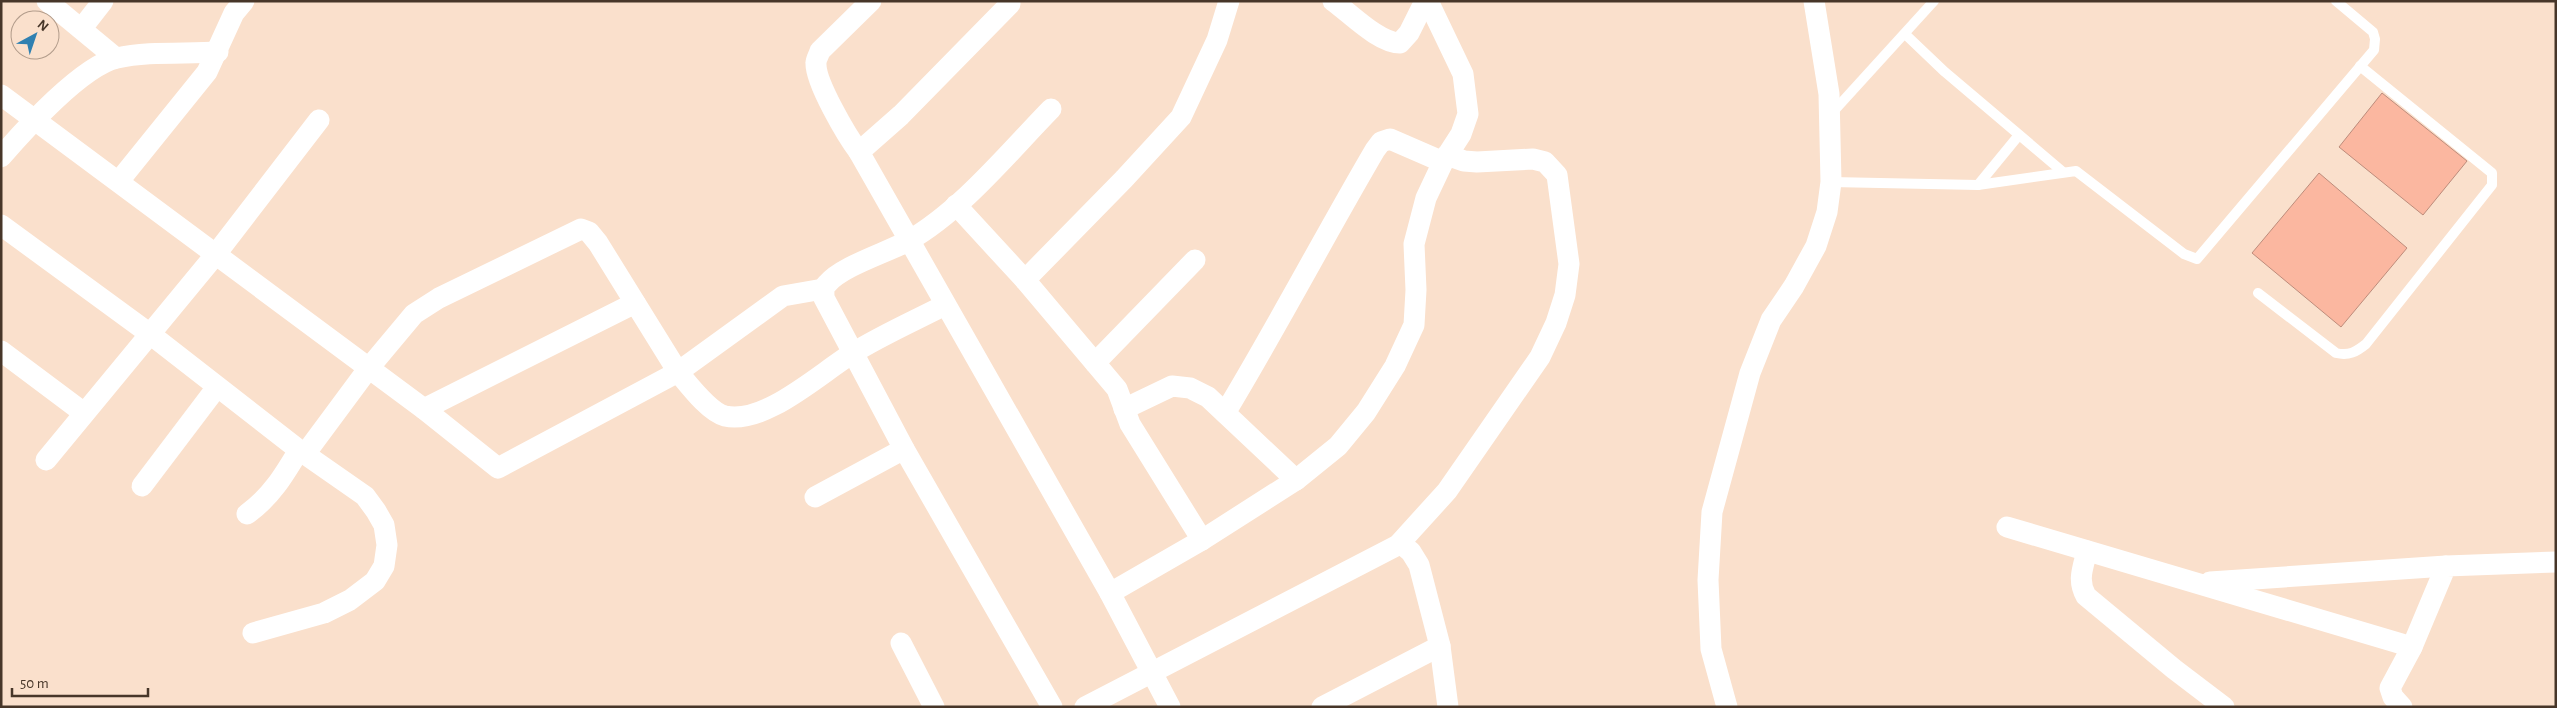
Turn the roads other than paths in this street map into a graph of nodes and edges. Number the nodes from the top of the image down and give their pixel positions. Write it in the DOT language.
graph roads {
  1 [pos="47,1"];
  2 [pos="103,1"];
  3 [pos="244,1"];
  4 [pos="871,1"];
  5 [pos="1229,1"];
  6 [pos="1426,1"];
  7 [pos="1814,1"];
  8 [pos="1934,1"];
  9 [pos="2336,1"];
  10 [pos="1334,2"];
  11 [pos="1010,4"];
  12 [pos="82,28"];
  13 [pos="1905,34"];
  14 [pos="218,52"];
  15 [pos="116,58"];
  16 [pos="2360,66"];
  17 [pos="1,95"];
  18 [pos="1051,109"];
  19 [pos="1830,115"];
  20 [pos="35,118"];
  21 [pos="319,120"];
  22 [pos="2019,135"];
  23 [pos="859,152"];
  24 [pos="1,157"];
  25 [pos="1445,158"];
  26 [pos="2062,172"];
  27 [pos="119,182"];
  28 [pos="1831,182"];
  29 [pos="1978,185"];
  30 [pos="956,205"];
  31 [pos="1,225"];
  32 [pos="908,241"];
  33 [pos="216,254"];
  34 [pos="1195,260"];
  35 [pos="1025,280"];
  36 [pos="823,289"];
  37 [pos="2258,293"];
  38 [pos="635,303"];
  39 [pos="945,305"];
  40 [pos="150,334"];
  41 [pos="1,351"];
  42 [pos="853,352"];
  43 [pos="1095,363"];
  44 [pos="368,369"];
  45 [pos="678,372"];
  46 [pos="217,387"];
  47 [pos="424,409"];
  48 [pos="1124,409"];
  49 [pos="84,412"];
  50 [pos="1225,413"];
  51 [pos="904,449"];
  52 [pos="302,452"];
  53 [pos="46,460"];
  54 [pos="1296,480"];
  55 [pos="142,486"];
  56 [pos="814,497"];
  57 [pos="247,514"];
  58 [pos="2007,527"];
  59 [pos="1202,540"];
  60 [pos="1398,545"];
  61 [pos="2087,551"];
  62 [pos="2556,562"];
  63 [pos="2446,566"];
  64 [pos="2195,583"];
  65 [pos="1110,593"];
  66 [pos="253,633"];
  67 [pos="901,643"];
  68 [pos="1440,646"];
  69 [pos="2412,648"];
  70 [pos="1151,672"];
  71 [pos="2393,703"];
  72 [pos="934,707"];
  73 [pos="1052,707"];
  74 [pos="1085,707"];
  75 [pos="1170,707"];
  76 [pos="1322,707"];
  77 [pos="1448,707"];
  78 [pos="1727,707"];
  79 [pos="2224,707"];
  1 -- 12 [label="street"];
  2 -- 12 [label="street"];
  3 -- 14 [label="street"];
  4 -- 23 [label="street"];
  5 -- 35 [label="street"];
  6 -- 10 [label="street"];
  6 -- 25 [label="street"];
  7 -- 19 [label="street"];
  8 -- 13 [label="lane"];
  9 -- 16 [label="lane"];
  11 -- 23 [label="street"];
  12 -- 15 [label="street"];
  13 -- 19 [label="lane"];
  13 -- 22 [label="lane"];
  14 -- 15 [label="street"];
  14 -- 27 [label="street"];
  15 -- 20 [label="street"];
  16 -- 26 [label="lane"];
  16 -- 37 [label="lane"];
  17 -- 20 [label="street"];
  18 -- 30 [label="street"];
  19 -- 28 [label="street"];
  20 -- 24 [label="street"];
  20 -- 27 [label="street"];
  21 -- 33 [label="street"];
  22 -- 26 [label="lane"];
  22 -- 29 [label="lane"];
  23 -- 32 [label="street"];
  25 -- 50 [label="street"];
  25 -- 54 [label="street"];
  25 -- 60 [label="street"];
  26 -- 29 [label="lane"];
  27 -- 33 [label="street"];
  28 -- 29 [label="lane"];
  28 -- 78 [label="street"];
  30 -- 32 [label="street"];
  30 -- 35 [label="street"];
  31 -- 40 [label="street"];
  32 -- 36 [label="street"];
  32 -- 39 [label="street"];
  33 -- 40 [label="street"];
  33 -- 44 [label="street"];
  34 -- 43 [label="street"];
  35 -- 43 [label="street"];
  36 -- 42 [label="street"];
  36 -- 45 [label="street"];
  38 -- 44 [label="street"];
  38 -- 45 [label="street"];
  38 -- 47 [label="street"];
  39 -- 42 [label="street"];
  39 -- 65 [label="street"];
  40 -- 46 [label="street"];
  40 -- 49 [label="street"];
  41 -- 49 [label="street"];
  42 -- 45 [label="street"];
  42 -- 51 [label="street"];
  43 -- 48 [label="street"];
  44 -- 47 [label="street"];
  44 -- 52 [label="street"];
  45 -- 47 [label="street"];
  46 -- 52 [label="street"];
  46 -- 55 [label="street"];
  48 -- 50 [label="street"];
  48 -- 59 [label="street"];
  49 -- 53 [label="street"];
  50 -- 54 [label="street"];
  51 -- 56 [label="street"];
  51 -- 73 [label="street"];
  52 -- 57 [label="street"];
  52 -- 66 [label="street"];
  54 -- 59 [label="street"];
  58 -- 61 [label="street"];
  59 -- 65 [label="street"];
  60 -- 68 [label="street"];
  60 -- 70 [label="street"];
  61 -- 64 [label="street"];
  61 -- 79 [label="street"];
  62 -- 63 [label="street"];
  63 -- 64 [label="street"];
  63 -- 69 [label="street"];
  64 -- 69 [label="street"];
  65 -- 70 [label="street"];
  67 -- 72 [label="street"];
  68 -- 76 [label="street"];
  68 -- 77 [label="street"];
  69 -- 71 [label="street"];
  70 -- 74 [label="street"];
  70 -- 75 [label="street"];
}
